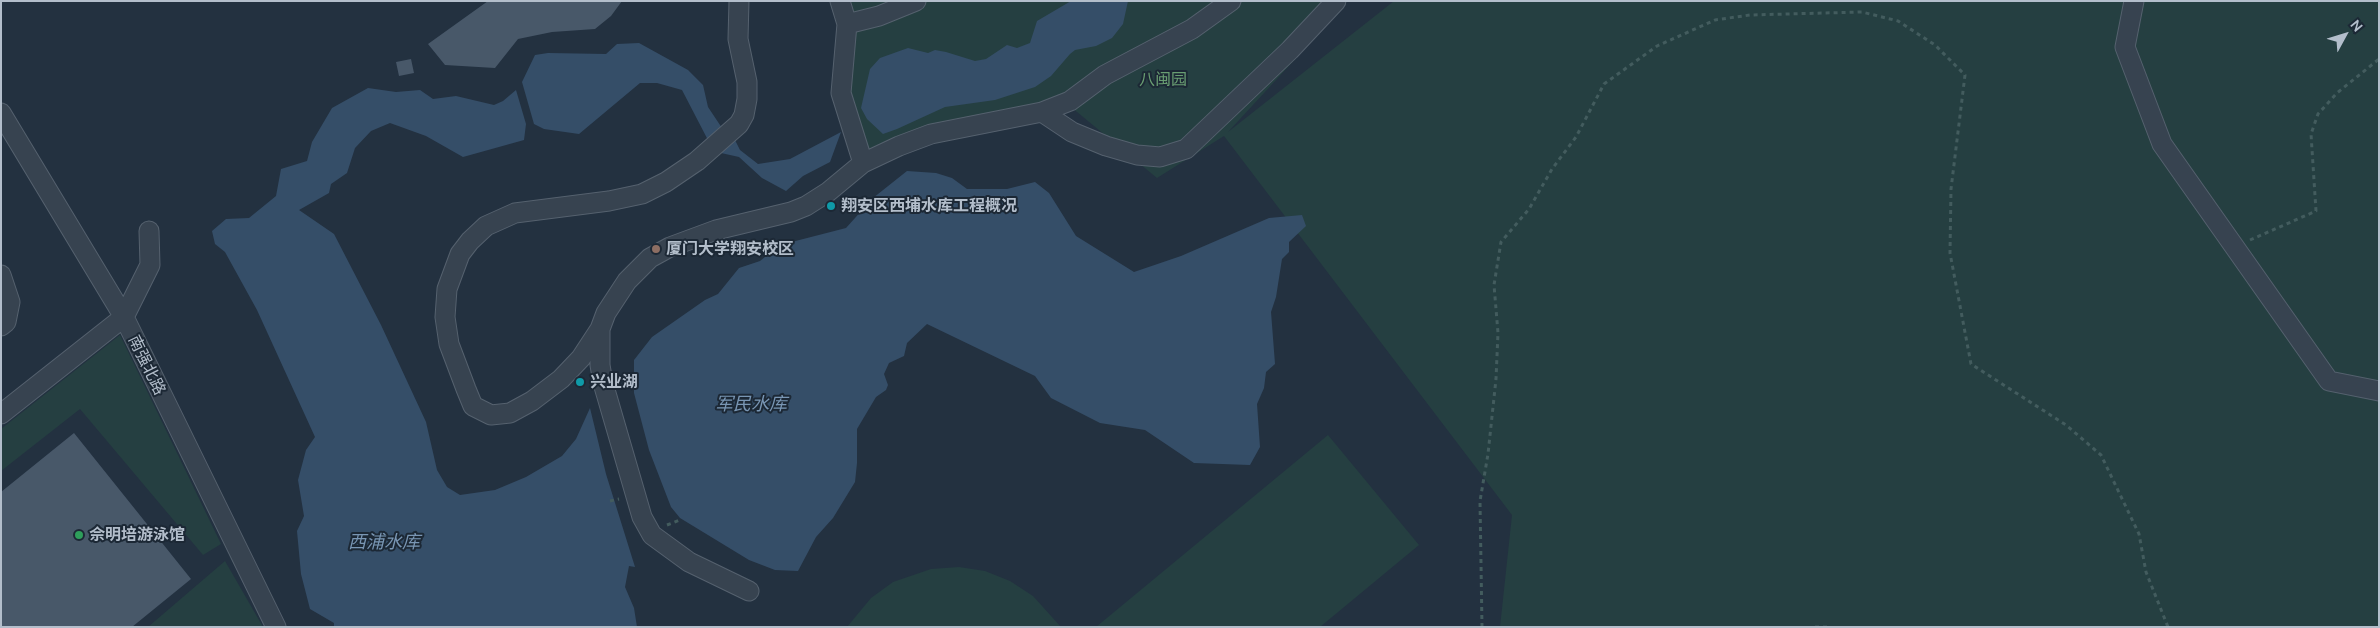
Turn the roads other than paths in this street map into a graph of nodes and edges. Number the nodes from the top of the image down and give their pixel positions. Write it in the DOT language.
graph roads {
  1 [pos="739,1"];
  2 [pos="840,1"];
  3 [pos="916,1"];
  4 [pos="1231,1"];
  5 [pos="1336,1"];
  6 [pos="2134,1"];
  7 [pos="847,24"];
  8 [pos="1042,112"];
  9 [pos="1,113"];
  10 [pos="863,163"];
  11 [pos="150,231"];
  12 [pos="1,275"];
  13 [pos="124,317"];
  14 [pos="1,326"];
  15 [pos="600,329"];
  16 [pos="2379,391"];
  17 [pos="1,414"];
  18 [pos="749,591"];
  19 [pos="276,627"];
  1 -- 15 [label="street"];
  2 -- 7 [label="street"];
  3 -- 7 [label="street"];
  4 -- 8 [label="street"];
  5 -- 8 [label="street"];
  6 -- 16 [label="street"];
  7 -- 10 [label="street"];
  8 -- 10 [label="street"];
  9 -- 13 [label="street, 南强北路"];
  10 -- 15 [label="street"];
  11 -- 13 [label="street"];
  12 -- 14 [label="street"];
  13 -- 17 [label="street"];
  13 -- 19 [label="street, 南强北路"];
  15 -- 18 [label="street"];
}
